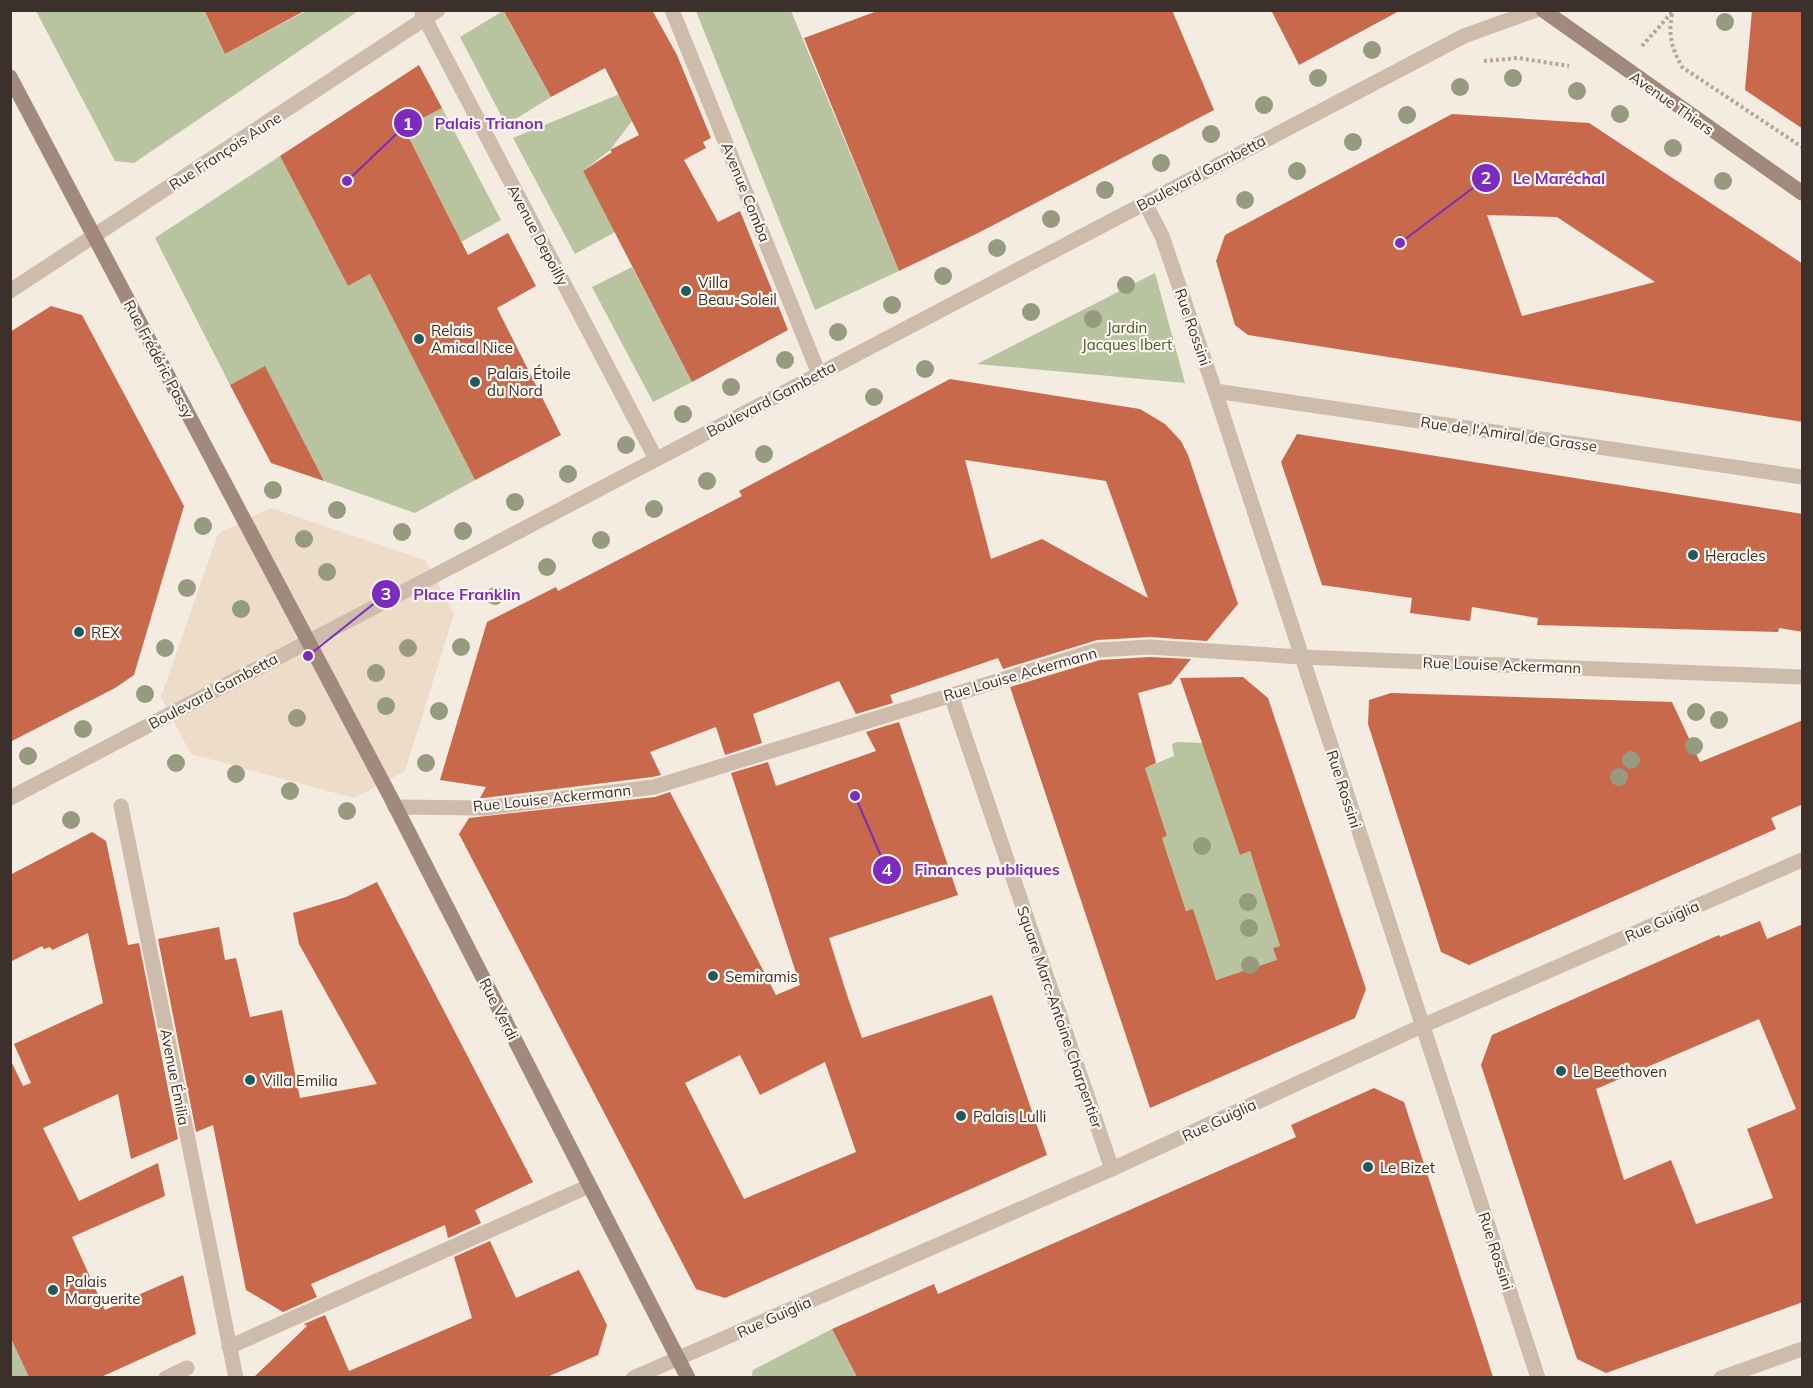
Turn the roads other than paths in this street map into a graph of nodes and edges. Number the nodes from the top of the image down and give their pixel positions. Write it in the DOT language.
graph roads {
  1 [pos="672,10"];
  2 [pos="1536,10"];
  3 [pos="1543,10"];
  4 [pos="428,13"];
  5 [pos="10,77"];
  6 [pos="1803,193"];
  7 [pos="1145,202"];
  8 [pos="94,237"];
  9 [pos="10,291"];
  10 [pos="819,374"];
  11 [pos="1215,391"];
  12 [pos="656,459"];
  13 [pos="1803,477"];
  14 [pos="307,642"];
  15 [pos="1300,657"];
  16 [pos="1803,677"];
  17 [pos="951,694"];
  18 [pos="10,798"];
  19 [pos="121,806"];
  20 [pos="395,807"];
  21 [pos="1803,860"];
  22 [pos="1422,1026"];
  23 [pos="1112,1168"];
  24 [pos="589,1186"];
  25 [pos="229,1347"];
  26 [pos="1803,1349"];
  27 [pos="678,1358"];
  28 [pos="187,1368"];
  29 [pos="166,1377"];
  30 [pos="236,1377"];
  31 [pos="633,1377"];
  32 [pos="688,1377"];
  33 [pos="1538,1377"];
  34 [pos="1721,1377"];
  1 -- 10 [label="street, Avenue Comba"];
  2 -- 7 [label="street, Boulevard Gambetta"];
  3 -- 6 [label="street, Avenue Thiers"];
  4 -- 8 [label="street, Rue François Aune"];
  4 -- 12 [label="street, Avenue Depoilly"];
  5 -- 8 [label="street, Rue Frédéric Passy"];
  7 -- 10 [label="street, Boulevard Gambetta"];
  7 -- 11 [label="street, Rue Rossini"];
  8 -- 9 [label="street, Rue François Aune"];
  8 -- 14 [label="street, Rue Frédéric Passy"];
  10 -- 12 [label="street, Boulevard Gambetta"];
  11 -- 13 [label="street, Rue de l'Amiral de Grasse"];
  11 -- 15 [label="street, Rue Rossini"];
  12 -- 14 [label="street, Boulevard Gambetta"];
  14 -- 18 [label="street, Boulevard Gambetta"];
  14 -- 20 [label="street, Rue Verdi"];
  15 -- 16 [label="street, Rue Louise Ackermann"];
  15 -- 17 [label="street, Rue Louise Ackermann"];
  15 -- 22 [label="street, Rue Rossini"];
  17 -- 20 [label="street, Rue Louise Ackermann"];
  17 -- 23 [label="street, Square Marc-Antoine Charpentier"];
  19 -- 25 [label="street, Avenue Émilia"];
  20 -- 24 [label="street, Rue Verdi"];
  21 -- 22 [label="street, Rue Guiglia"];
  22 -- 23 [label="street, Rue Guiglia"];
  22 -- 33 [label="street, Rue Rossini"];
  23 -- 27 [label="street, Rue Guiglia"];
  24 -- 25 [label="street"];
  24 -- 27 [label="street, Rue Verdi"];
  25 -- 30 [label="street, Avenue Émilia"];
  26 -- 34 [label="street"];
  27 -- 31 [label="street, Rue Guiglia"];
  27 -- 32 [label="street, Rue Verdi"];
  28 -- 29 [label="street"];
}
